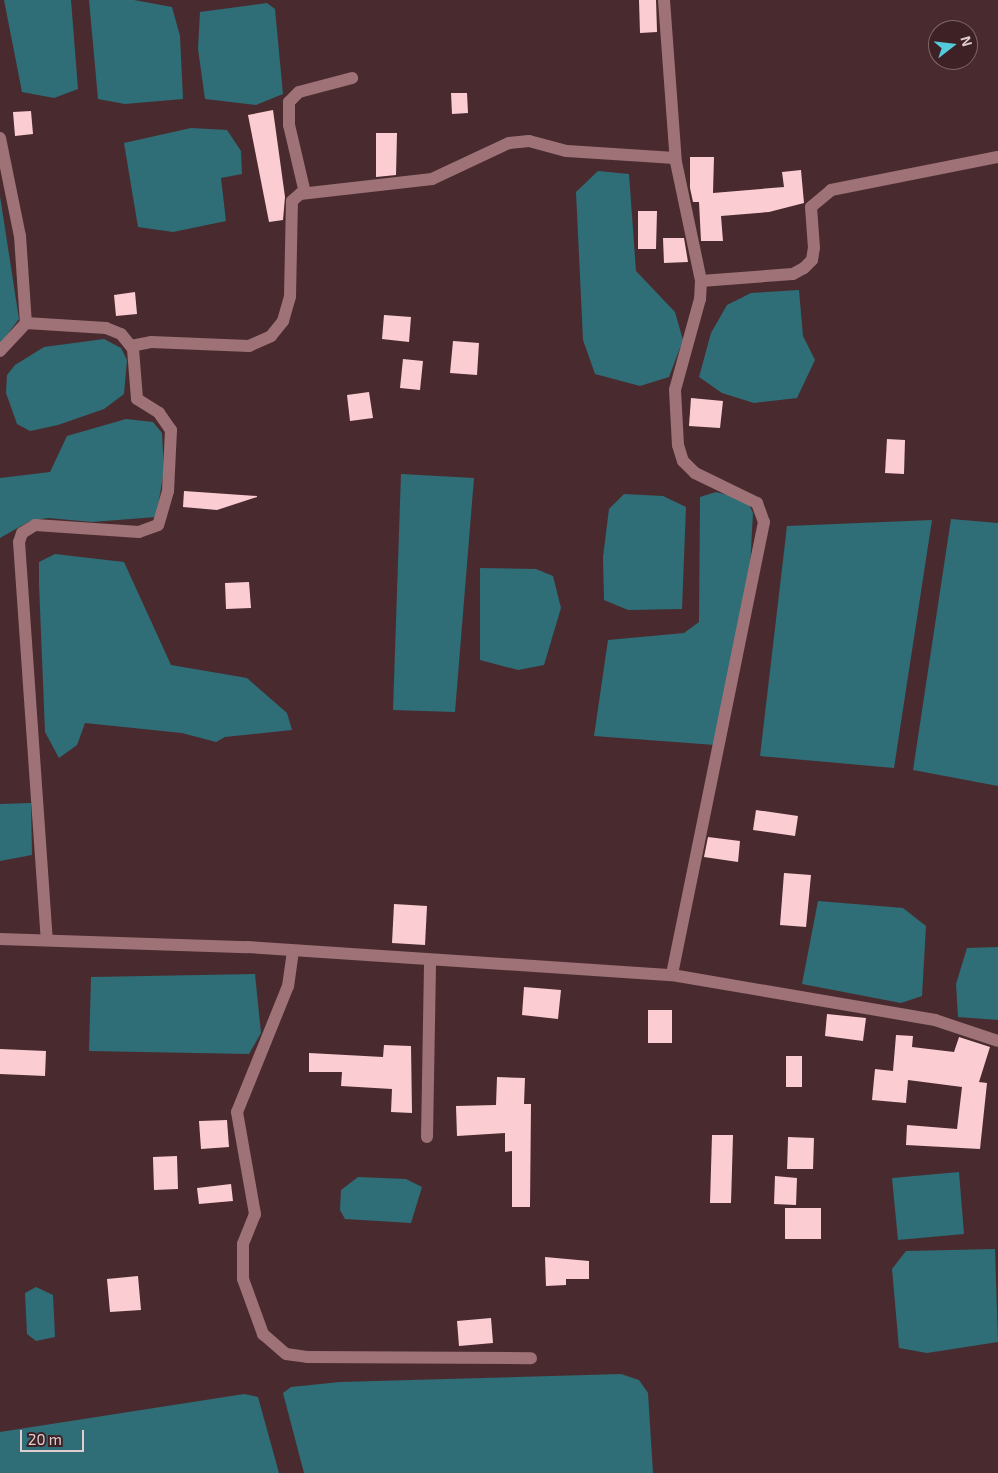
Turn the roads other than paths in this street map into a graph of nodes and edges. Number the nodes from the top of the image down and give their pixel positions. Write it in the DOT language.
graph roads {
  1 [pos="664,0"];
  2 [pos="352,78"];
  3 [pos="0,138"];
  4 [pos="998,157"];
  5 [pos="676,158"];
  6 [pos="305,193"];
  7 [pos="701,281"];
  8 [pos="26,323"];
  9 [pos="132,346"];
  10 [pos="0,351"];
  11 [pos="0,939"];
  12 [pos="47,940"];
  13 [pos="293,951"];
  14 [pos="430,961"];
  15 [pos="672,975"];
  16 [pos="998,1041"];
  17 [pos="427,1137"];
  18 [pos="531,1358"];
  1 -- 5 [label="street"];
  2 -- 6 [label="street"];
  3 -- 8 [label="street"];
  4 -- 7 [label="street"];
  5 -- 6 [label="street"];
  5 -- 7 [label="street"];
  6 -- 9 [label="street"];
  7 -- 15 [label="street"];
  8 -- 9 [label="street"];
  8 -- 10 [label="street"];
  9 -- 12 [label="street"];
  11 -- 12 [label="street"];
  12 -- 13 [label="street"];
  13 -- 14 [label="street"];
  13 -- 18 [label="street"];
  14 -- 15 [label="street"];
  14 -- 17 [label="street"];
  15 -- 16 [label="street"];
}
